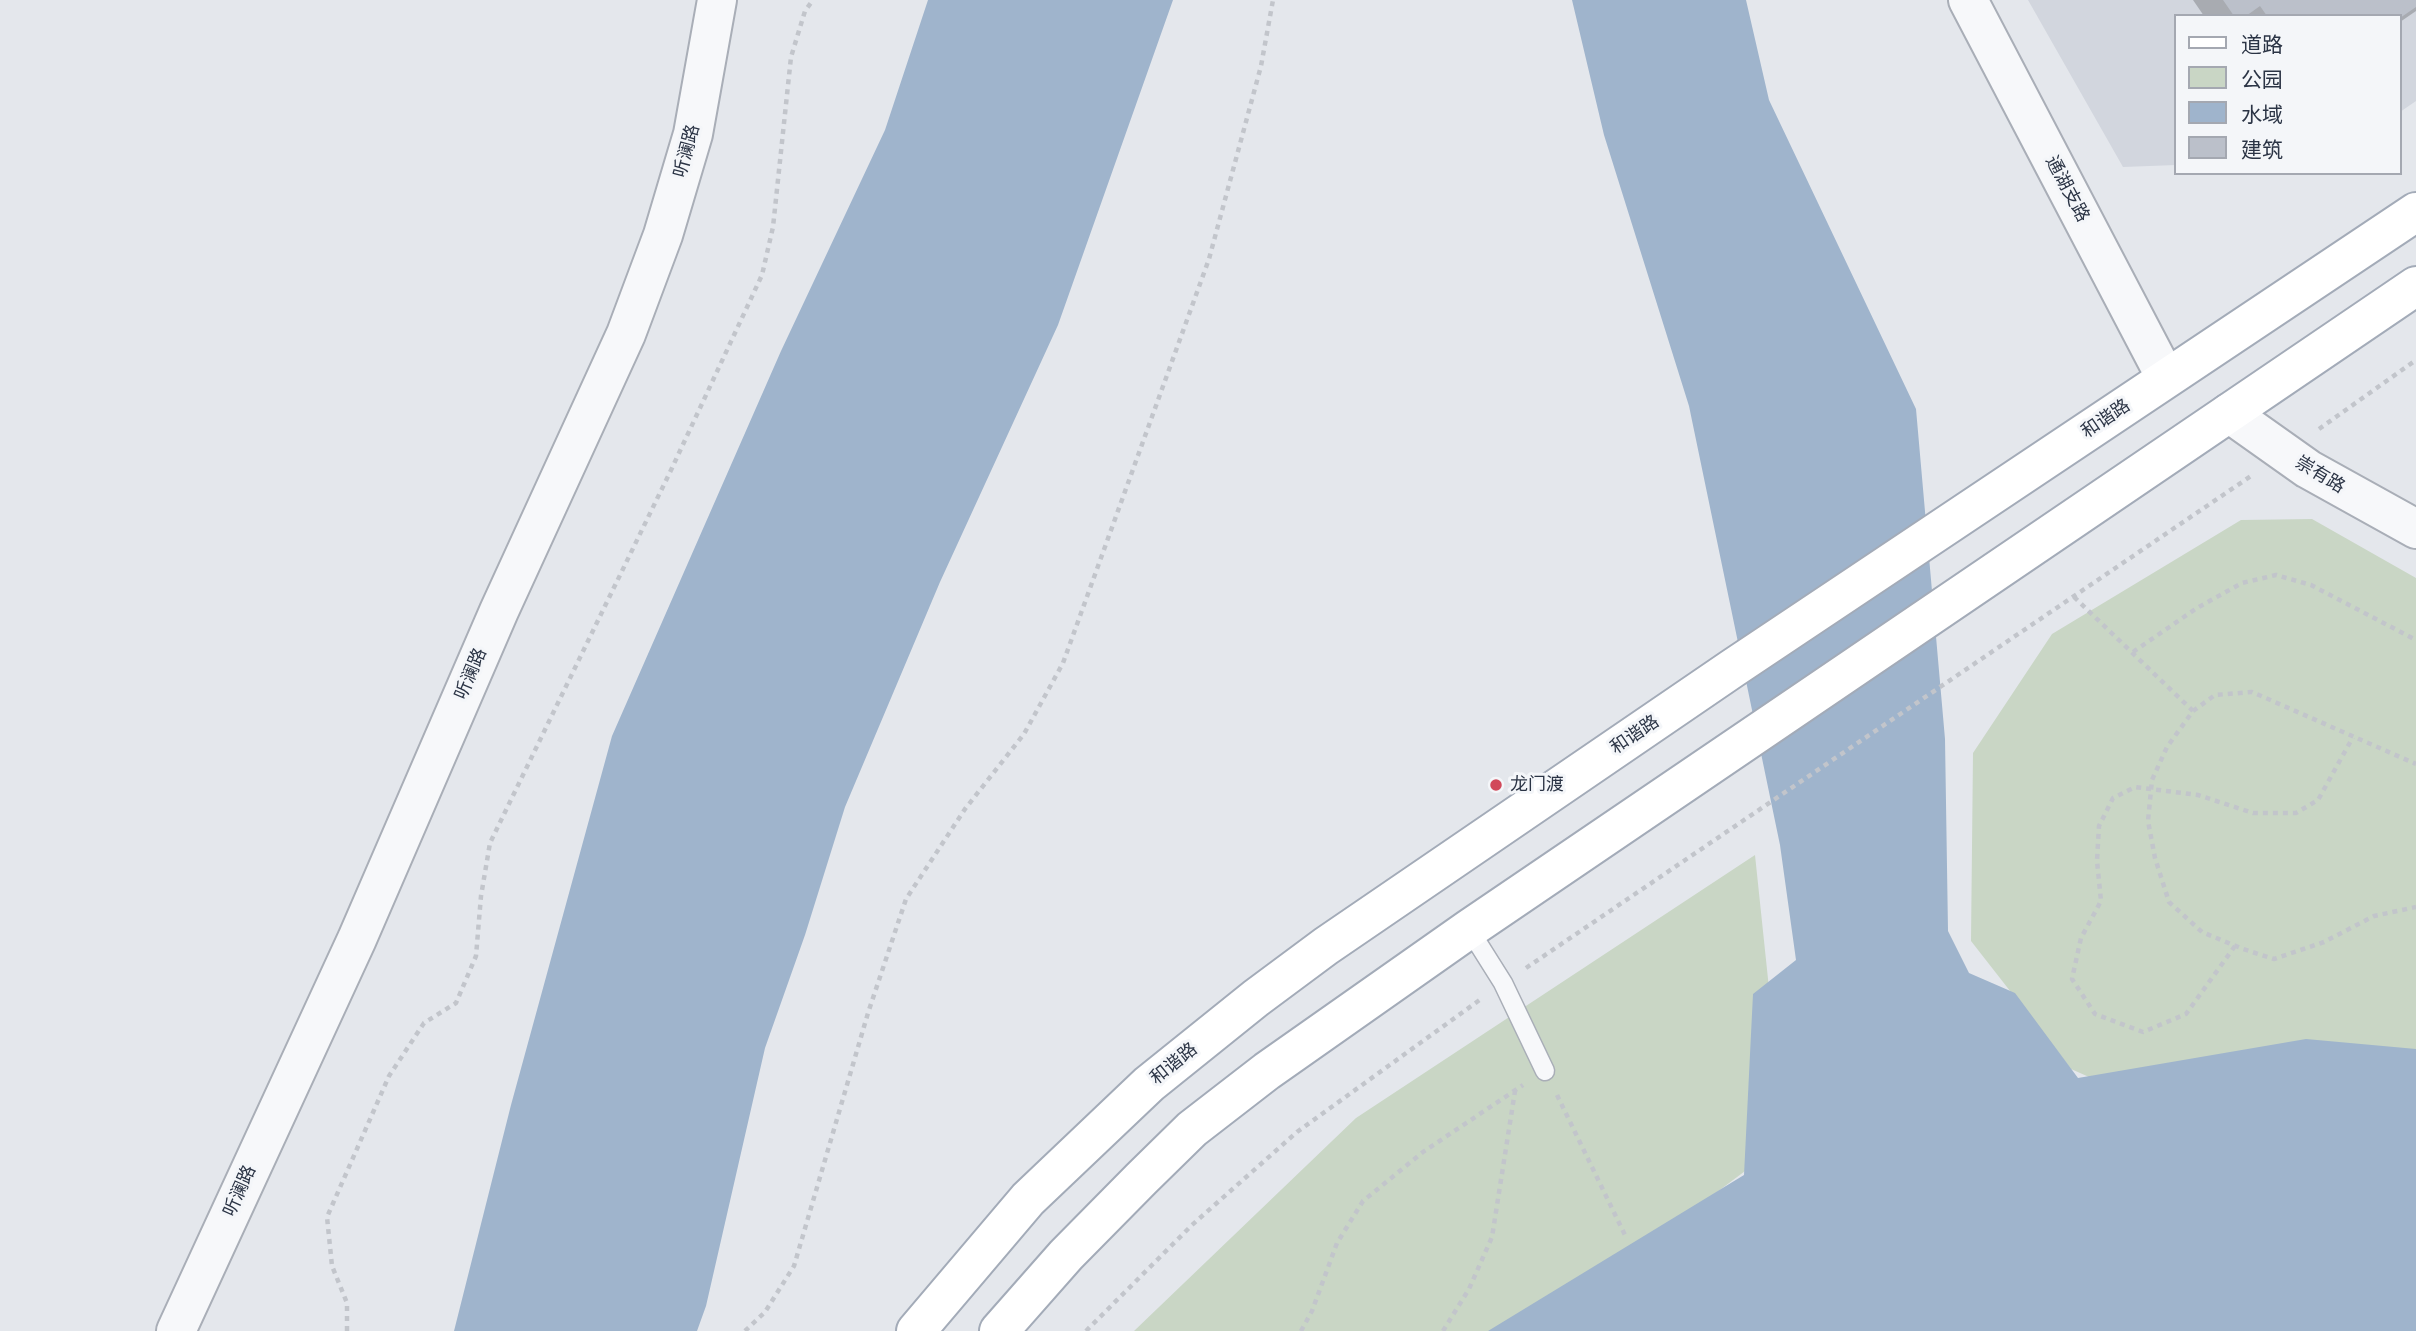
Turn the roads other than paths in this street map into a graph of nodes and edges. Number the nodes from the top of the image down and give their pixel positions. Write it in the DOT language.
graph roads {
  1 [pos="717,0"];
  2 [pos="1968,0"];
  3 [pos="2416,212"];
  4 [pos="2416,286"];
  5 [pos="2155,386"];
  6 [pos="2230,413"];
  7 [pos="2416,530"];
  8 [pos="1469,929"];
  9 [pos="1545,1070"];
  10 [pos="176,1331"];
  11 [pos="916,1331"];
  12 [pos="999,1331"];
  1 -- 10 [label="street, 听澜路"];
  2 -- 5 [label="street, 通湖支路"];
  3 -- 5 [label="main road, 和谐路"];
  4 -- 6 [label="main road"];
  5 -- 11 [label="main road, 和谐路"];
  6 -- 7 [label="street, 崇有路"];
  6 -- 8 [label="main road"];
  8 -- 9 [label="lane"];
  8 -- 12 [label="main road"];
}
